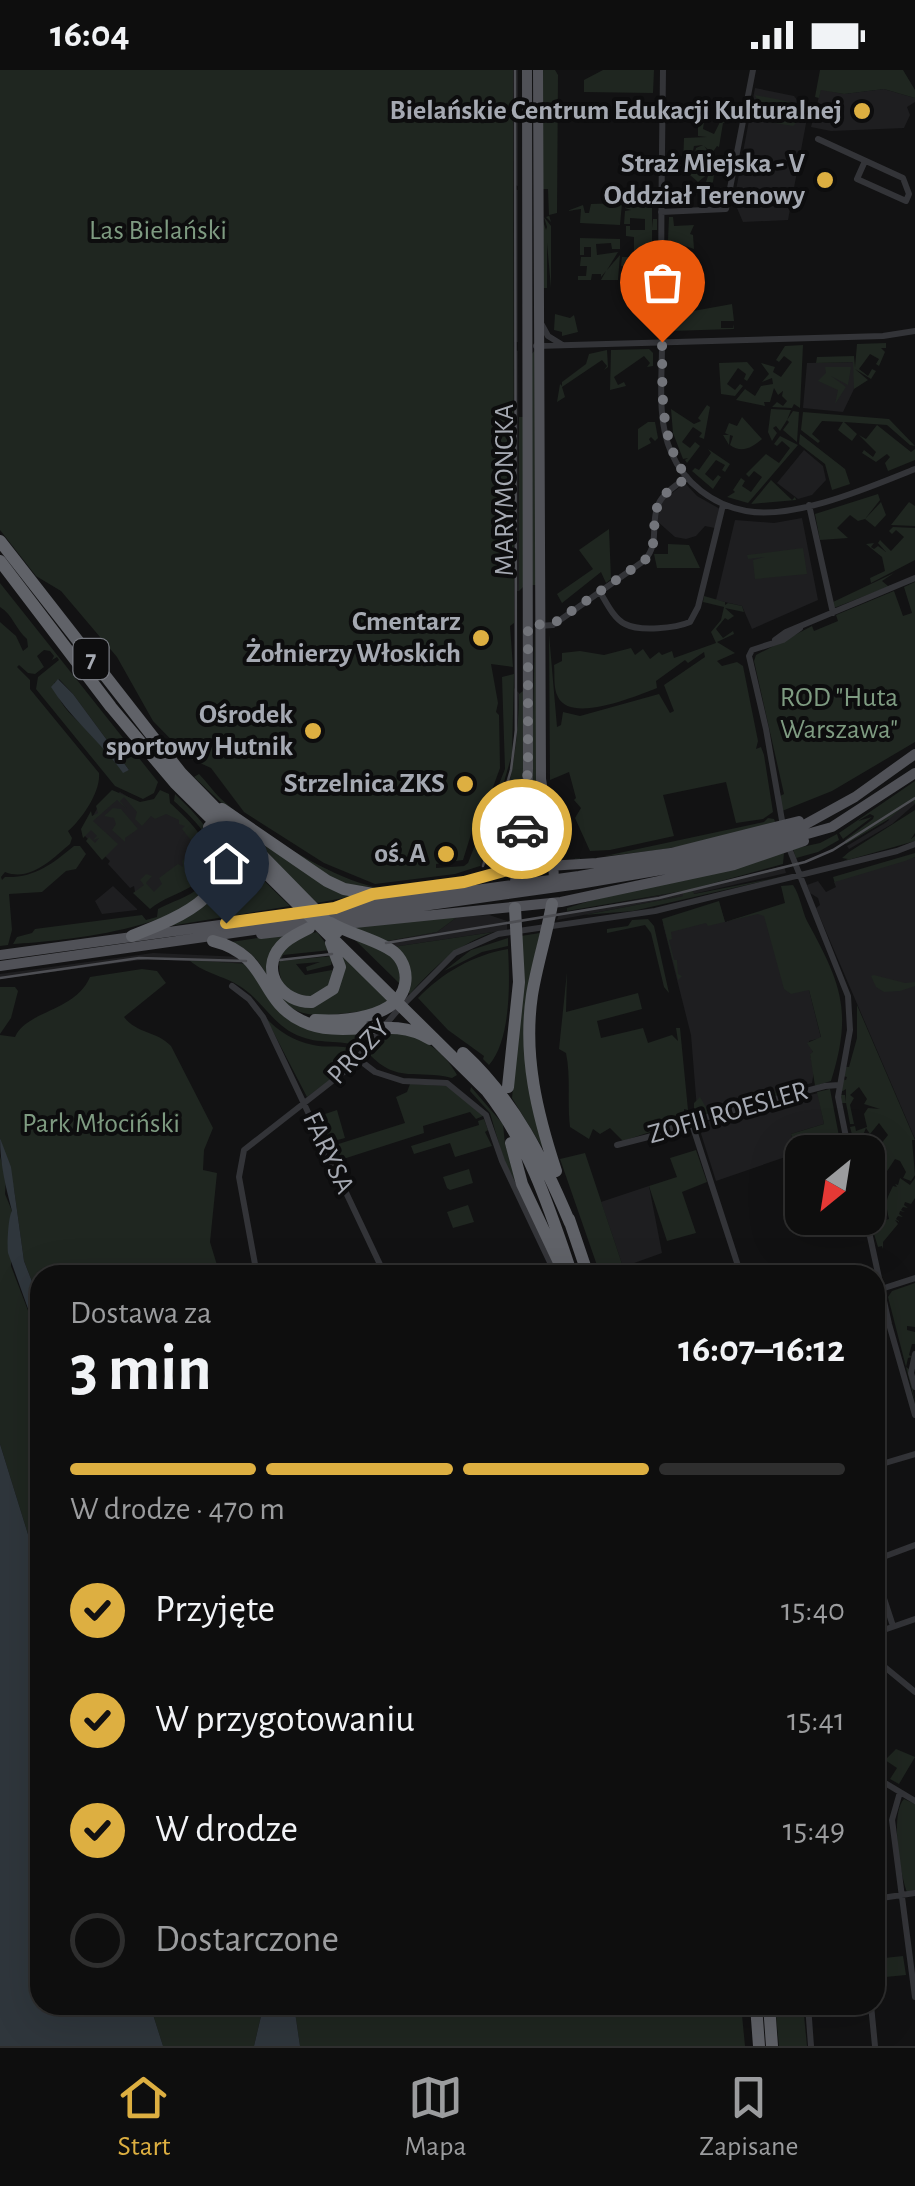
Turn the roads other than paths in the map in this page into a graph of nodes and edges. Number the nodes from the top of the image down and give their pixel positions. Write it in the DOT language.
graph roads {
  1 [pos="527,70"];
  2 [pos="538,70"];
  3 [pos="663,70"];
  4 [pos="753,70"];
  5 [pos="532,93"];
  6 [pos="818,140"];
  7 [pos="865,161"];
  8 [pos="532,195"];
  9 [pos="661,212"];
  10 [pos="540,320"];
  11 [pos="915,330"];
  12 [pos="662,342"];
  13 [pos="562,344"];
  14 [pos="540,346"];
  15 [pos="525,348"];
  16 [pos="915,469"];
  17 [pos="687,478"];
  18 [pos="723,504"];
  19 [pos="808,505"];
  20 [pos="0,540"];
  21 [pos="0,561"];
  22 [pos="915,578"];
  23 [pos="600,592"];
  24 [pos="833,613"];
  25 [pos="534,626"];
  26 [pos="915,754"];
  27 [pos="915,773"];
  28 [pos="190,782"];
  29 [pos="191,800"];
  30 [pos="785,837"];
  31 [pos="915,844"];
  32 [pos="554,866"];
  33 [pos="515,868"];
  34 [pos="798,876"];
  35 [pos="373,894"];
  36 [pos="550,910"];
  37 [pos="515,914"];
  38 [pos="322,919"];
  39 [pos="129,941"];
  40 [pos="213,941"];
  41 [pos="0,956"];
  42 [pos="28,956"];
  43 [pos="0,966"];
  44 [pos="232,986"];
  45 [pos="281,1006"];
  46 [pos="409,1007"];
  47 [pos="453,1055"];
  48 [pos="358,1059"];
  49 [pos="838,1085"];
  50 [pos="508,1088"];
  51 [pos="306,1104"];
  52 [pos="691,1121"];
  53 [pos="845,1135"];
  54 [pos="511,1143"];
  55 [pos="617,1145"];
  56 [pos="570,1222"];
  57 [pos="869,1235"];
  58 [pos="255,1265"];
  59 [pos="380,1265"];
  60 [pos="551,1265"];
  61 [pos="563,1265"];
  62 [pos="565,1265"];
  63 [pos="585,1265"];
  64 [pos="738,1265"];
  65 [pos="874,1265"];
  66 [pos="915,1278"];
  67 [pos="885,1288"];
  68 [pos="885,1311"];
  69 [pos="915,1354"];
  70 [pos="915,1387"];
  71 [pos="915,1414"];
  72 [pos="915,1454"];
  73 [pos="885,1463"];
  74 [pos="915,1545"];
  75 [pos="885,1556"];
  76 [pos="885,1600"];
  77 [pos="915,1619"];
  78 [pos="894,1626"];
  79 [pos="885,1629"];
  80 [pos="885,1667"];
  81 [pos="915,1692"];
  82 [pos="885,1783"];
  83 [pos="900,1792"];
  84 [pos="915,1801"];
  85 [pos="915,1892"];
  86 [pos="902,1895"];
  87 [pos="885,1898"];
  88 [pos="915,1997"];
  89 [pos="757,2015"];
  90 [pos="770,2015"];
  91 [pos="809,2015"];
  92 [pos="872,2015"];
  93 [pos="760,2046"];
  94 [pos="772,2046"];
  95 [pos="811,2046"];
  96 [pos="875,2046"];
  1 -- 5 [label="main road, MARYMONCKA"];
  2 -- 5 [label="main road, MARYMONCKA"];
  3 -- 9 [label="street"];
  4 -- 9 [label="street"];
  5 -- 8 [label="main road, MARYMONCKA"];
  6 -- 7 [label="street"];
  7 -- 7 [label="street"];
  8 -- 10 [label="main road, MARYMONCKA"];
  8 -- 15 [label="main road, MARYMONCKA"];
  9 -- 12 [label="street"];
  10 -- 13 [label="street"];
  10 -- 14 [label="main road, MARYMONCKA"];
  11 -- 12 [label="street"];
  12 -- 13 [label="street"];
  12 -- 17 [label="street"];
  13 -- 14 [label="street"];
  14 -- 15 [label="street"];
  14 -- 25 [label="main road, MARYMONCKA"];
  15 -- 25 [label="main road, MARYMONCKA"];
  16 -- 19 [label="street"];
  17 -- 18 [label="street"];
  17 -- 23 [label="street"];
  18 -- 19 [label="street"];
  18 -- 23 [label="street"];
  19 -- 24 [label="street"];
  20 -- 28 [label="highway, 7"];
  21 -- 29 [label="highway, 7"];
  22 -- 24 [label="street"];
  23 -- 25 [label="street"];
  24 -- 34 [label="street"];
  25 -- 32 [label="main road, MARYMONCKA"];
  25 -- 33 [label="main road, MARYMONCKA"];
  26 -- 30 [label="main road"];
  27 -- 30 [label="main road"];
  28 -- 35 [label="highway"];
  28 -- 38 [label="highway, 7"];
  29 -- 38 [label="highway, 7"];
  29 -- 39 [label="highway"];
  30 -- 32 [label="main road"];
  30 -- 36 [label="main road"];
  30 -- 38 [label="main road"];
  31 -- 34 [label="street, PROZY"];
  32 -- 33 [label="main road"];
  32 -- 36 [label="main road, MARYMONCKA"];
  33 -- 35 [label="main road"];
  33 -- 37 [label="main road, MARYMONCKA"];
  34 -- 48 [label="street, PROZY"];
  34 -- 49 [label="street"];
  35 -- 38 [label="main road"];
  36 -- 37 [label="main road"];
  36 -- 56 [label="highway"];
  37 -- 38 [label="main road"];
  37 -- 50 [label="highway"];
  38 -- 38 [label="highway"];
  38 -- 39 [label="main road"];
  38 -- 40 [label="main road"];
  38 -- 45 [label="highway"];
  38 -- 46 [label="highway, 7"];
  39 -- 40 [label="main road"];
  39 -- 42 [label="main road"];
  40 -- 45 [label="highway"];
  41 -- 42 [label="main road"];
  42 -- 43 [label="main road"];
  44 -- 51 [label="street, FARYSA"];
  45 -- 47 [label="highway"];
  46 -- 47 [label="highway, 7"];
  46 -- 56 [label="highway, 7"];
  47 -- 62 [label="highway, 7"];
  48 -- 51 [label="street, PROZY"];
  48 -- 60 [label="street"];
  49 -- 52 [label="street, ZOFII ROESLER"];
  49 -- 53 [label="street"];
  51 -- 58 [label="street, PROZY"];
  51 -- 59 [label="street, FARYSA"];
  52 -- 55 [label="street, ZOFII ROESLER"];
  52 -- 64 [label="street"];
  54 -- 61 [label="highway"];
  56 -- 63 [label="highway, 7"];
  57 -- 65 [label="street"];
  66 -- 67 [label="street"];
  68 -- 71 [label="street"];
  69 -- 70 [label="street"];
  72 -- 73 [label="street"];
  74 -- 75 [label="street"];
  76 -- 78 [label="street"];
  77 -- 78 [label="street"];
  78 -- 79 [label="street"];
  80 -- 81 [label="street"];
  82 -- 83 [label="street"];
  83 -- 84 [label="street"];
  83 -- 86 [label="street"];
  85 -- 86 [label="street"];
  86 -- 87 [label="street"];
  86 -- 88 [label="street"];
  89 -- 93 [label="highway"];
  90 -- 94 [label="highway"];
  91 -- 95 [label="street"];
  92 -- 96 [label="street"];
}
